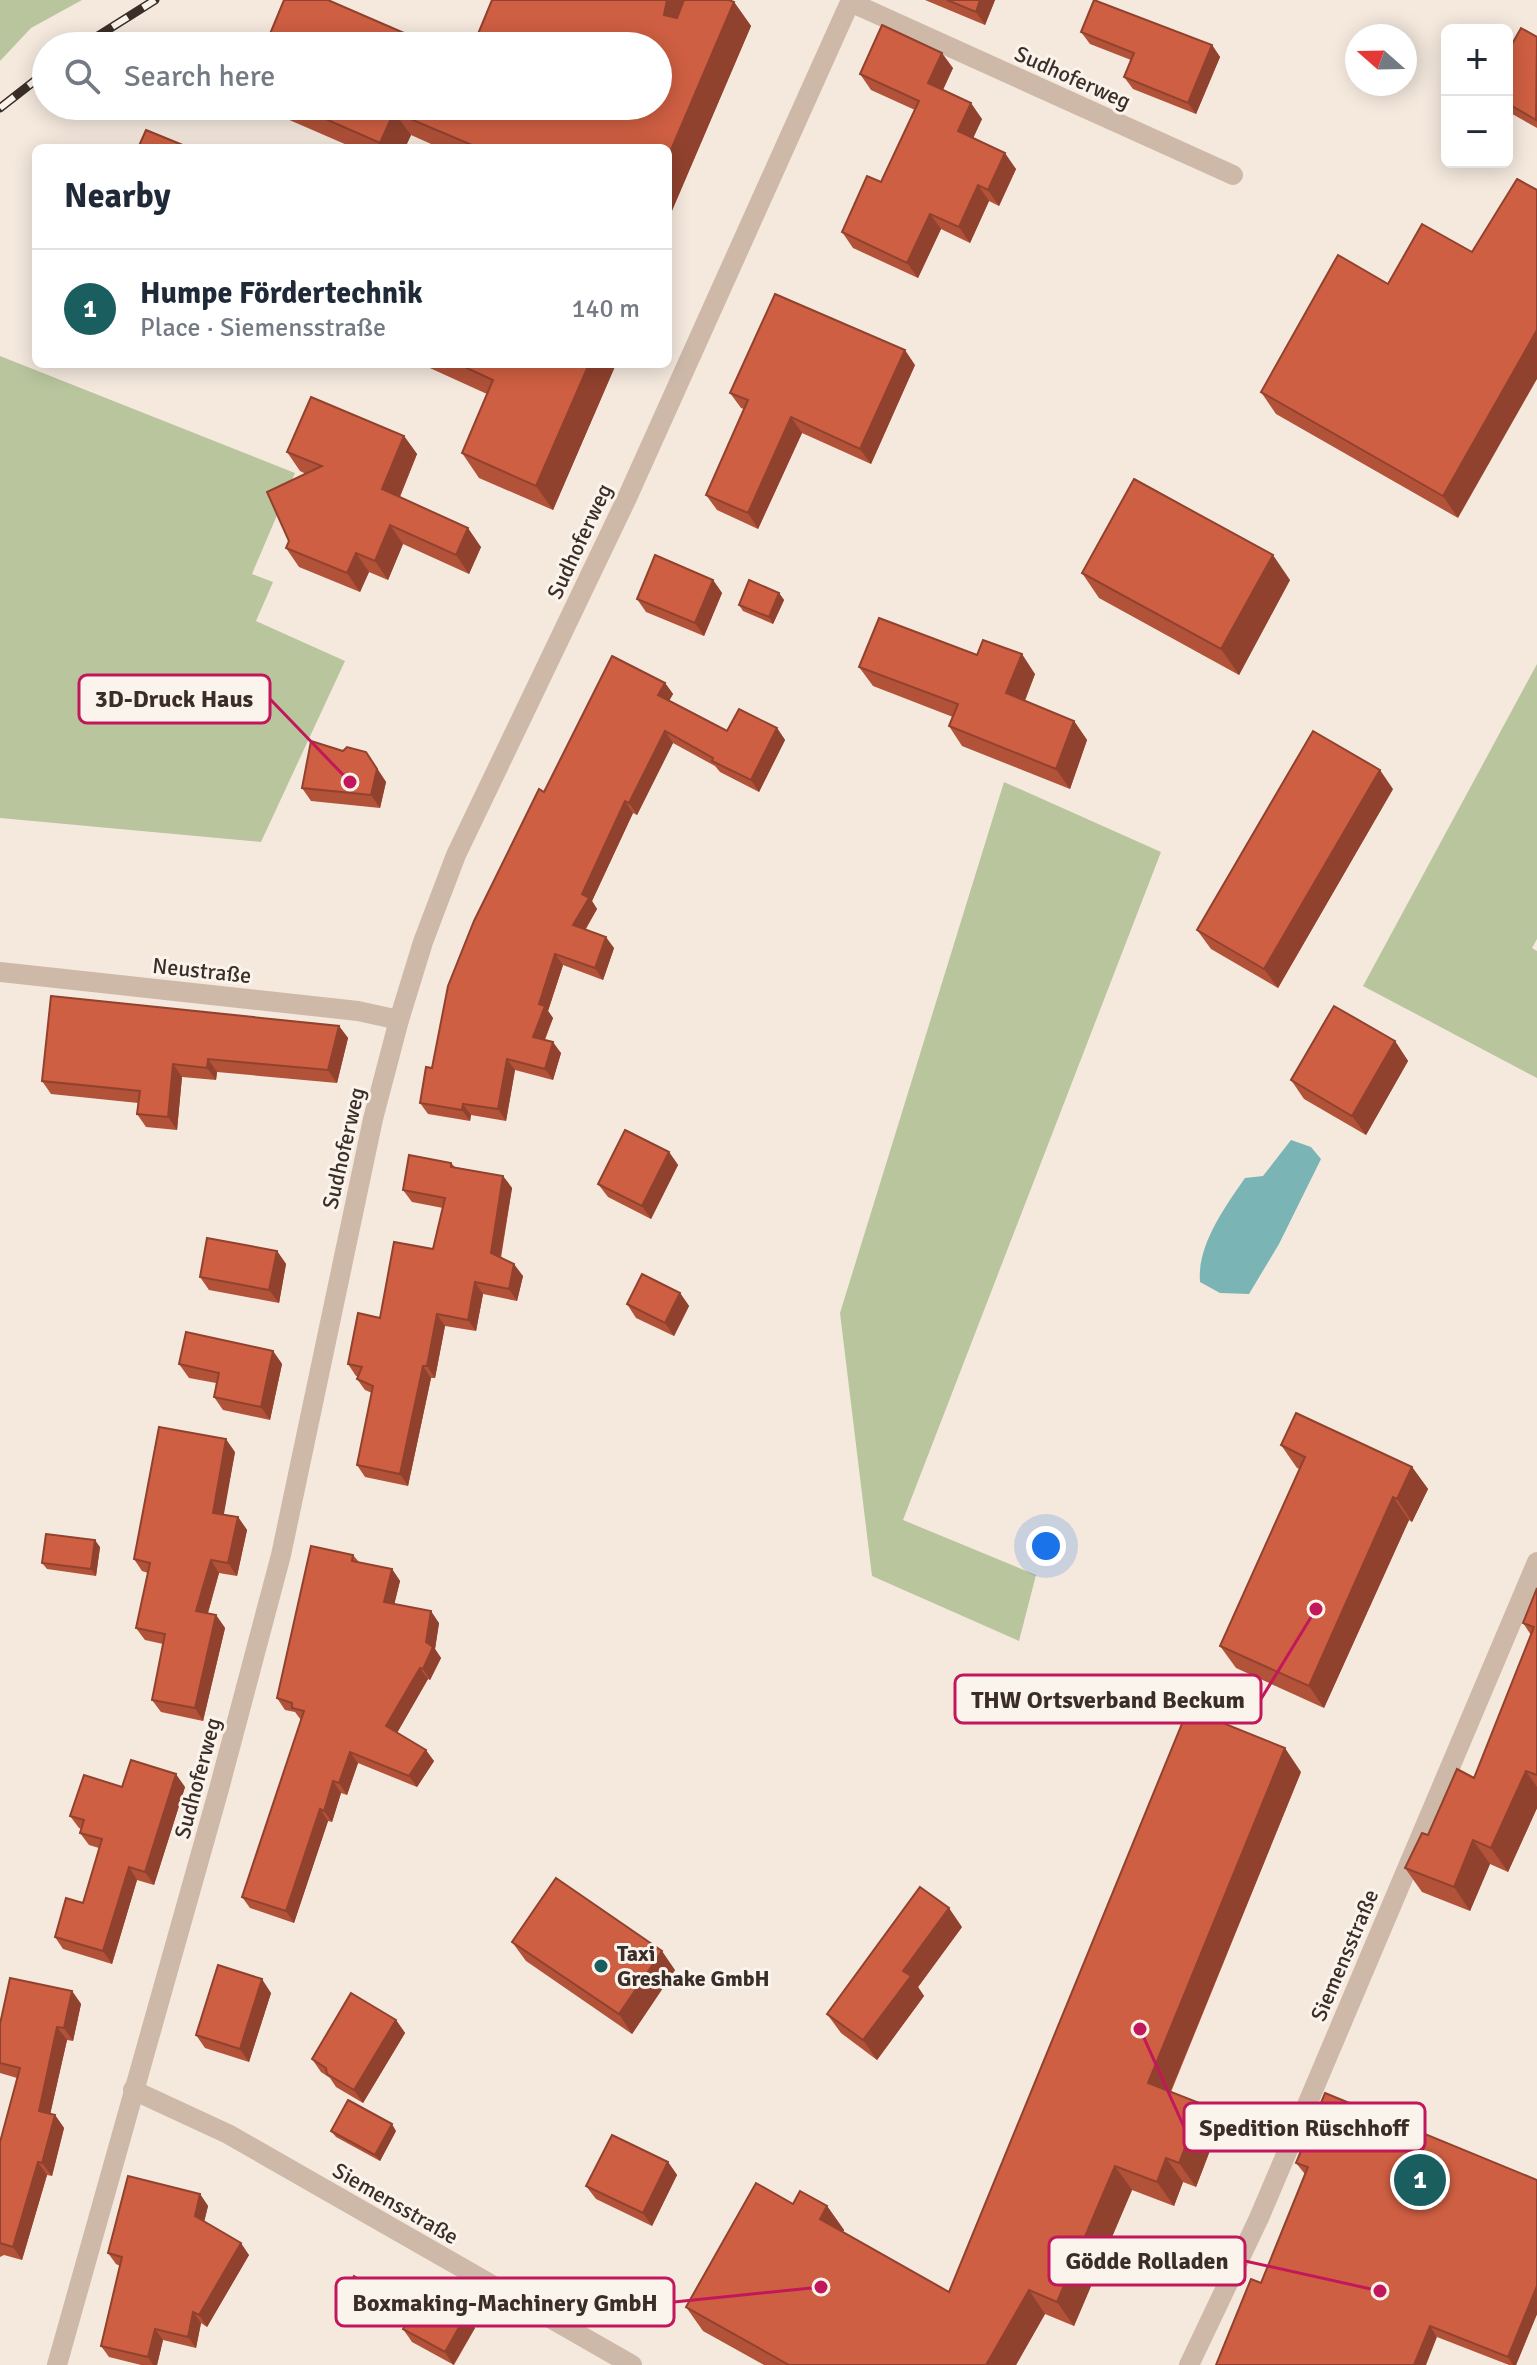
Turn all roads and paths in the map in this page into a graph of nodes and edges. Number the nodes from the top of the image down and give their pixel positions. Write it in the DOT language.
graph roads {
  1 [pos="850,1"];
  2 [pos="1233,175"];
  3 [pos="0,972"];
  4 [pos="399,1020"];
  5 [pos="1537,1562"];
  6 [pos="133,2090"];
  7 [pos="57,2365"];
  8 [pos="632,2365"];
  9 [pos="1189,2365"];
  1 -- 2 [label="street, Sudhoferweg"];
  1 -- 4 [label="street, Sudhoferweg"];
  3 -- 4 [label="street, Neustraße"];
  4 -- 6 [label="street, Sudhoferweg"];
  5 -- 9 [label="street, Siemensstraße"];
  6 -- 7 [label="street, Sudhoferweg"];
  6 -- 8 [label="street, Siemensstraße"];
}
